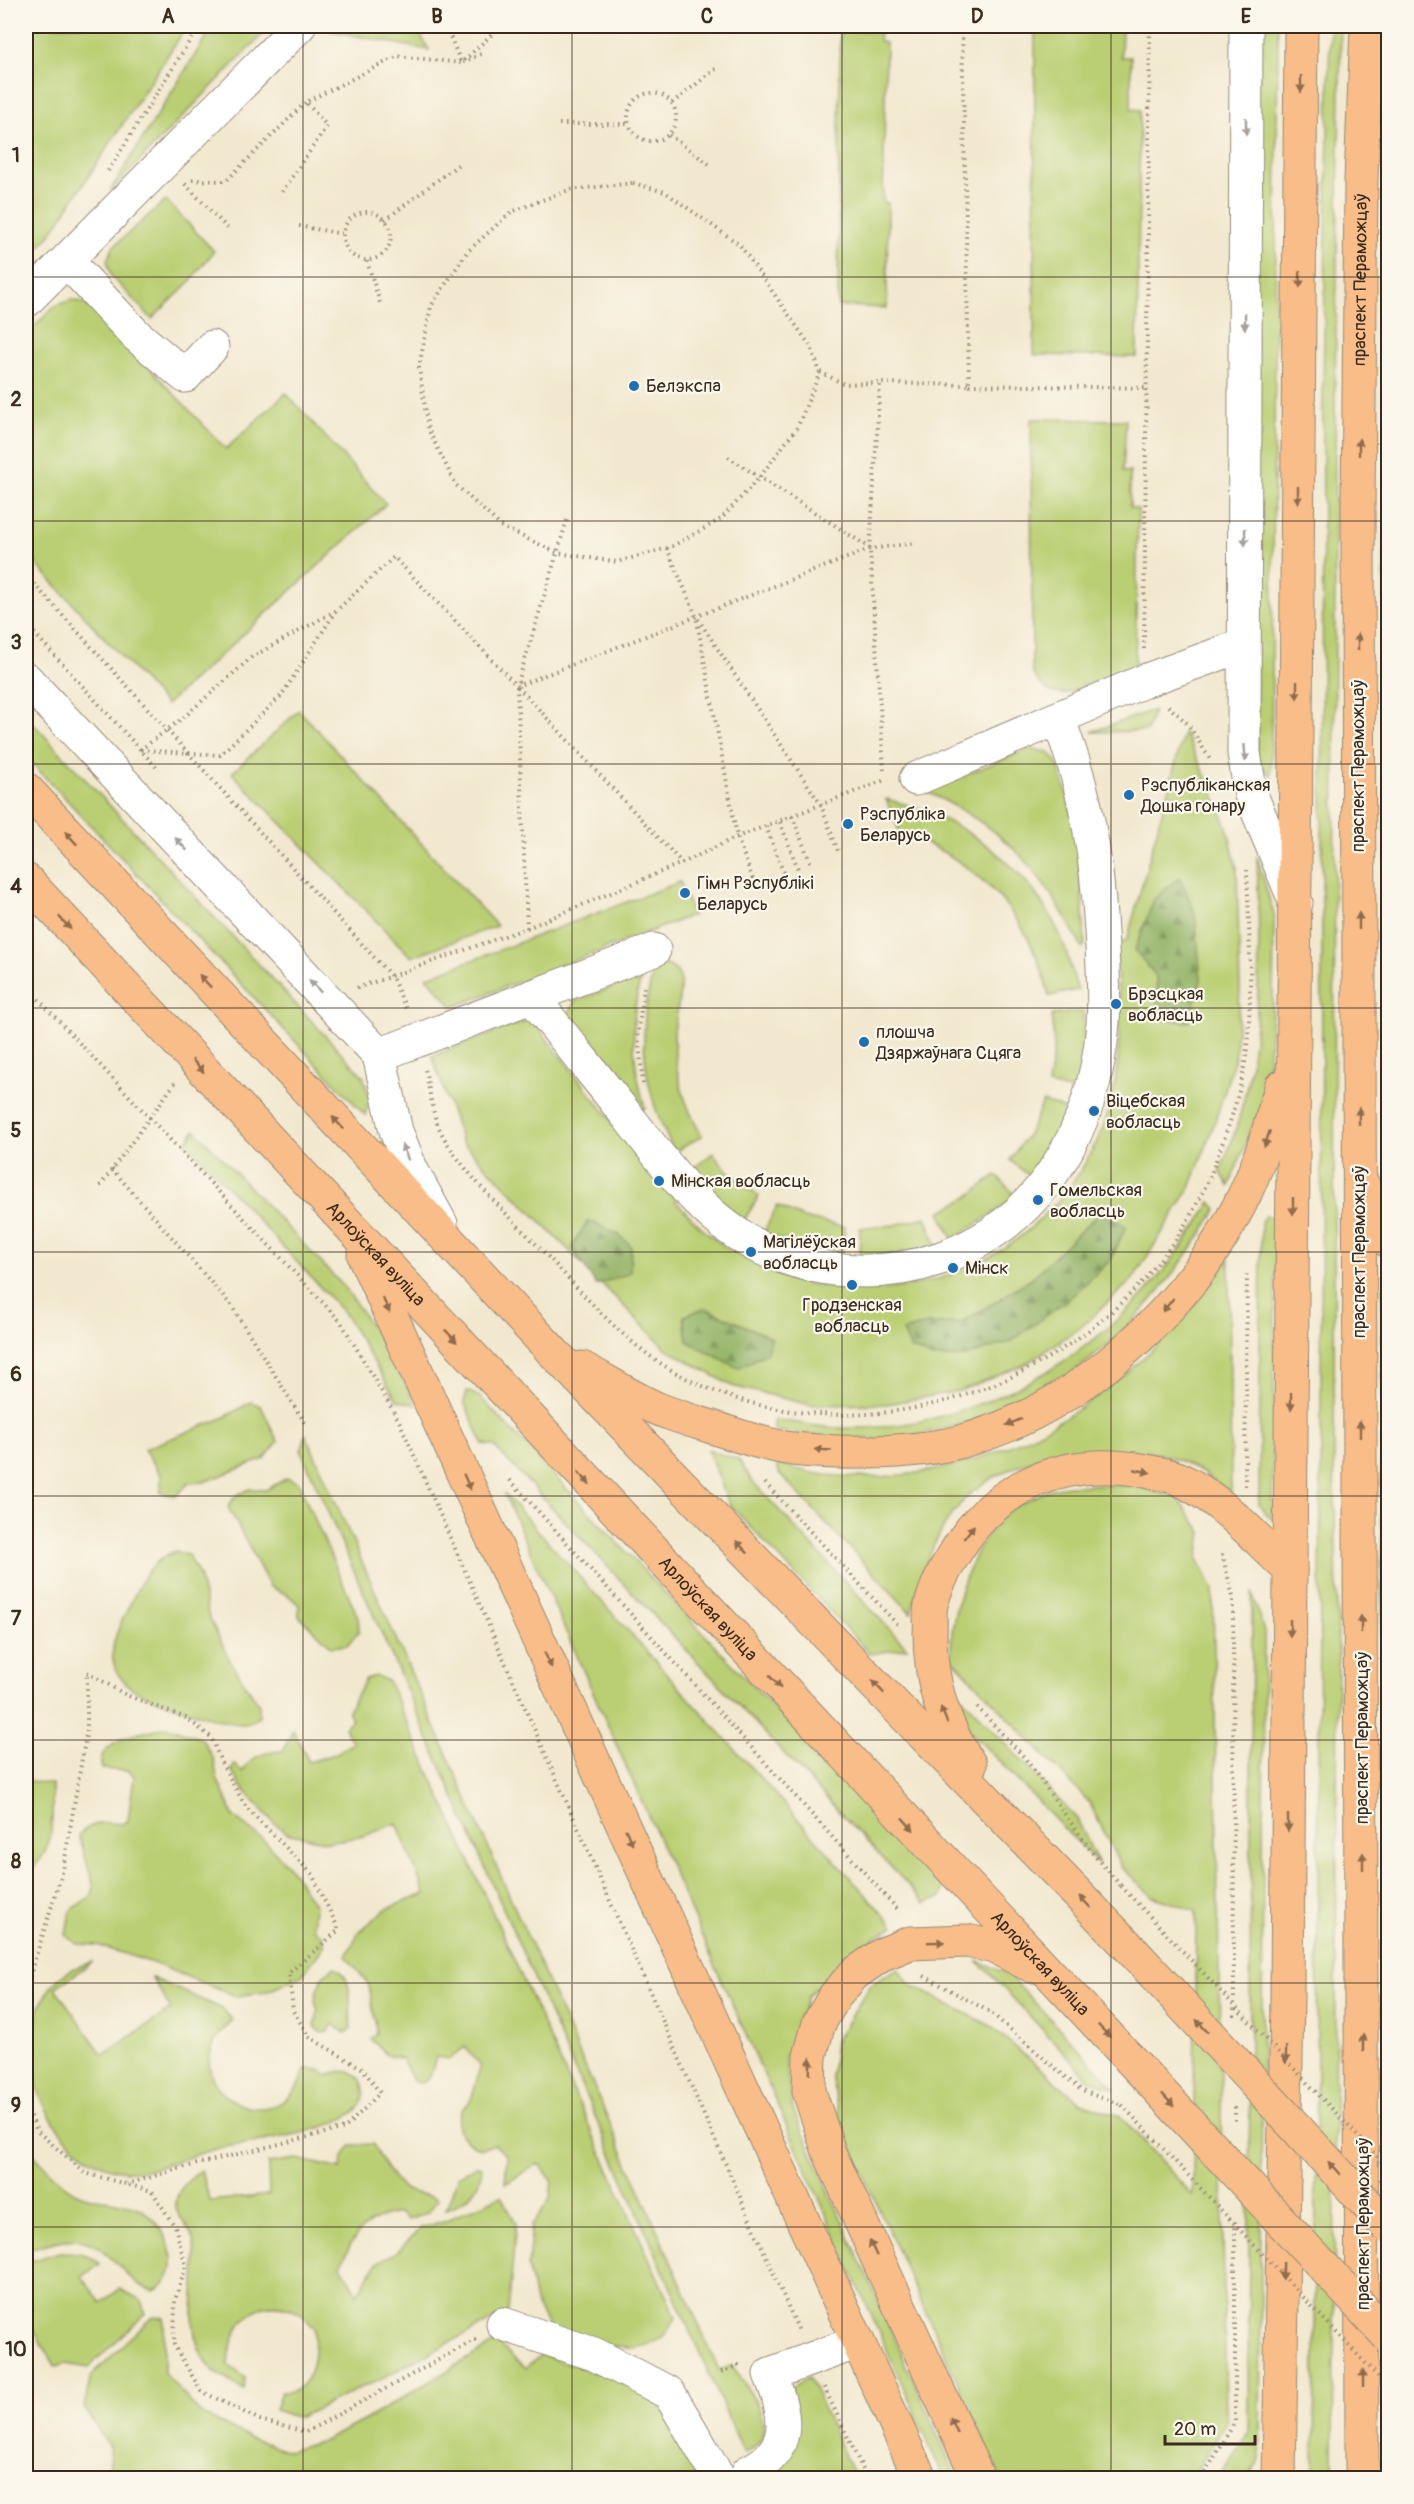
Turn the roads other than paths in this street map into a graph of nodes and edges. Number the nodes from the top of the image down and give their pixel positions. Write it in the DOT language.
graph roads {
  1 [pos="299,26"];
  2 [pos="1246,26"];
  3 [pos="1301,26"];
  4 [pos="1367,26"];
  5 [pos="67,261"];
  6 [pos="26,301"];
  7 [pos="212,347"];
  8 [pos="1244,645"];
  9 [pos="26,679"];
  10 [pos="1058,719"];
  11 [pos="916,779"];
  12 [pos="26,789"];
  13 [pos="26,880"];
  14 [pos="1296,903"];
  15 [pos="654,950"];
  16 [pos="532,997"];
  17 [pos="1294,1042"];
  18 [pos="379,1054"];
  19 [pos="1359,1175"];
  20 [pos="353,1232"];
  21 [pos="1389,1241"];
  22 [pos="450,1242"];
  23 [pos="553,1352"];
  24 [pos="1290,1570"];
  25 [pos="1006,1819"];
  26 [pos="1389,1878"];
  27 [pos="1363,1920"];
  28 [pos="1050,1975"];
  29 [pos="1389,2227"];
  30 [pos="503,2324"];
  31 [pos="1389,2336"];
  32 [pos="858,2342"];
  33 [pos="1276,2474"];
  34 [pos="734,2475"];
  35 [pos="920,2478"];
  36 [pos="978,2478"];
  37 [pos="1362,2478"];
  1 -- 5 [label="lane"];
  2 -- 8 [label="lane, one-way"];
  3 -- 14 [label="main road, one-way"];
  19 -- 4 [label="main road, праспект Пераможцаў, one-way"];
  5 -- 6 [label="lane"];
  5 -- 7 [label="lane"];
  8 -- 10 [label="lane"];
  8 -- 14 [label="lane, one-way"];
  18 -- 9 [label="lane, one-way"];
  10 -- 11 [label="lane"];
  10 -- 16 [label="lane"];
  22 -- 12 [label="main road, one-way"];
  13 -- 20 [label="main road, Арлоўская вуліца, one-way"];
  14 -- 17 [label="main road"];
  15 -- 16 [label="lane"];
  16 -- 18 [label="lane"];
  17 -- 23 [label="main road, one-way"];
  17 -- 24 [label="main road, one-way"];
  22 -- 18 [label="lane, one-way"];
  19 -- 21 [label="main road"];
  27 -- 19 [label="main road, праспект Пераможцаў, one-way"];
  20 -- 28 [label="main road, Арлоўская вуліца, one-way"];
  20 -- 32 [label="main road, one-way"];
  22 -- 23 [label="main road"];
  25 -- 23 [label="main road, one-way"];
  25 -- 24 [label="main road, one-way"];
  24 -- 33 [label="main road, one-way"];
  29 -- 25 [label="main road, one-way, bridge"];
  26 -- 27 [label="main road"];
  37 -- 27 [label="main road, праспект Пераможцаў, one-way"];
  28 -- 31 [label="main road, Арлоўская вуліца, one-way, bridge"];
  36 -- 28 [label="main road, one-way"];
  30 -- 34 [label="lane"];
  32 -- 34 [label="lane"];
  32 -- 35 [label="main road"];
}
